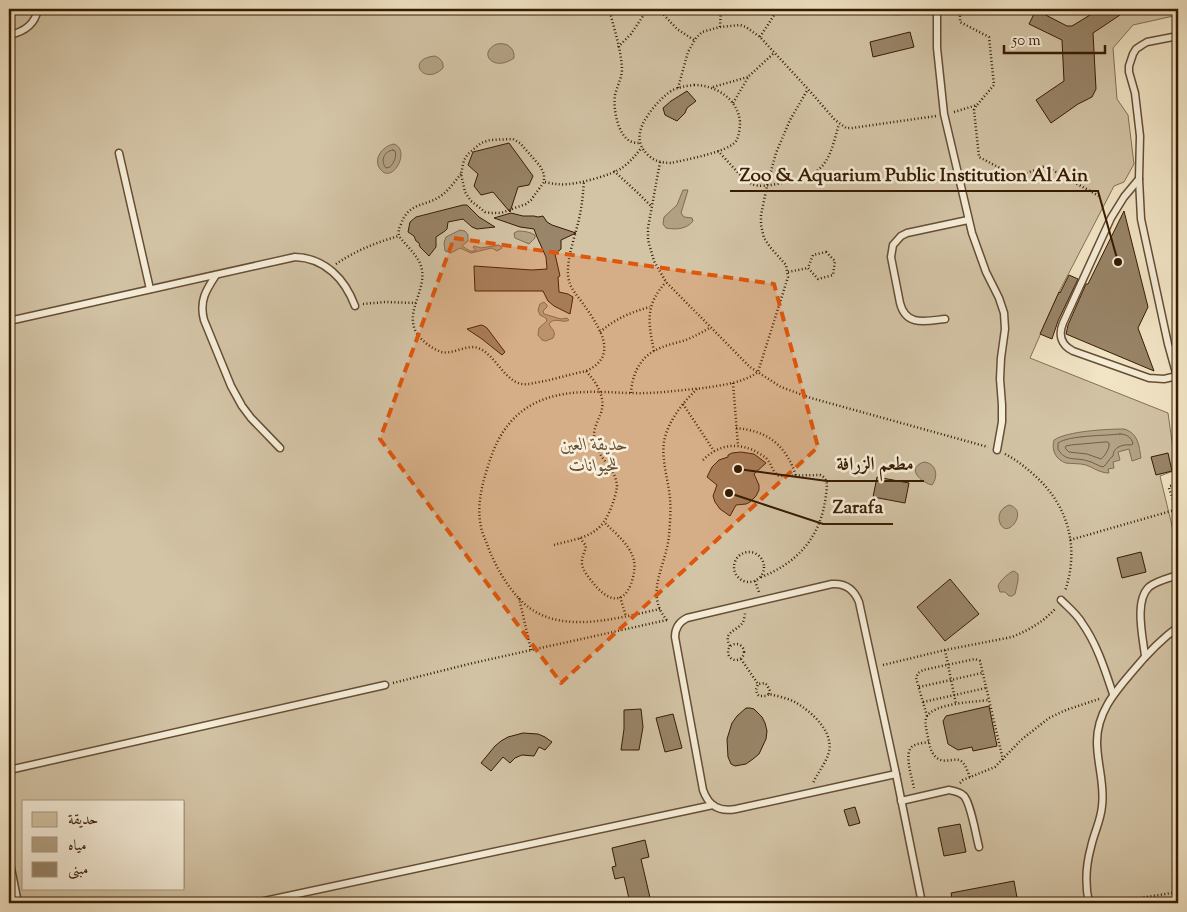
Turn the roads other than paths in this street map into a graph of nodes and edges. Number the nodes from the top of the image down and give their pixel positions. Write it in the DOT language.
graph roads {
  1 [pos="38,9"];
  2 [pos="872,9"];
  3 [pos="917,9"];
  4 [pos="938,9"];
  5 [pos="9,35"];
  6 [pos="1178,36"];
  7 [pos="119,153"];
  8 [pos="1140,179"];
  9 [pos="968,220"];
  10 [pos="216,275"];
  11 [pos="150,289"];
  12 [pos="355,306"];
  13 [pos="1178,306"];
  14 [pos="1178,314"];
  15 [pos="945,319"];
  16 [pos="9,321"];
  17 [pos="1177,378"];
  18 [pos="280,448"];
  19 [pos="997,450"];
  20 [pos="1178,575"];
  21 [pos="1061,600"];
  22 [pos="1178,627"];
  23 [pos="1145,656"];
  24 [pos="385,685"];
  25 [pos="1112,696"];
  26 [pos="9,770"];
  27 [pos="896,774"];
  28 [pos="901,801"];
  29 [pos="713,806"];
  30 [pos="979,848"];
  31 [pos="9,858"];
  32 [pos="18,903"];
  33 [pos="255,903"];
  34 [pos="922,903"];
  35 [pos="1089,903"];
  1 -- 5 [label="lane"];
  2 -- 3 [label="lane"];
  4 -- 9 [label="lane"];
  6 -- 8 [label="lane"];
  7 -- 11 [label="lane"];
  8 -- 17 [label="lane"];
  8 -- 17 [label="lane"];
  9 -- 15 [label="lane"];
  9 -- 19 [label="lane"];
  10 -- 11 [label="lane"];
  10 -- 12 [label="lane"];
  10 -- 18 [label="lane"];
  11 -- 16 [label="lane"];
  13 -- 14 [label="lane"];
  20 -- 23 [label="lane"];
  21 -- 25 [label="lane"];
  22 -- 23 [label="lane"];
  23 -- 25 [label="lane"];
  24 -- 26 [label="lane"];
  25 -- 35 [label="lane"];
  27 -- 28 [label="lane"];
  27 -- 29 [label="lane"];
  27 -- 29 [label="lane"];
  28 -- 30 [label="lane"];
  28 -- 34 [label="lane"];
  29 -- 33 [label="lane"];
  31 -- 32 [label="lane"];
}
